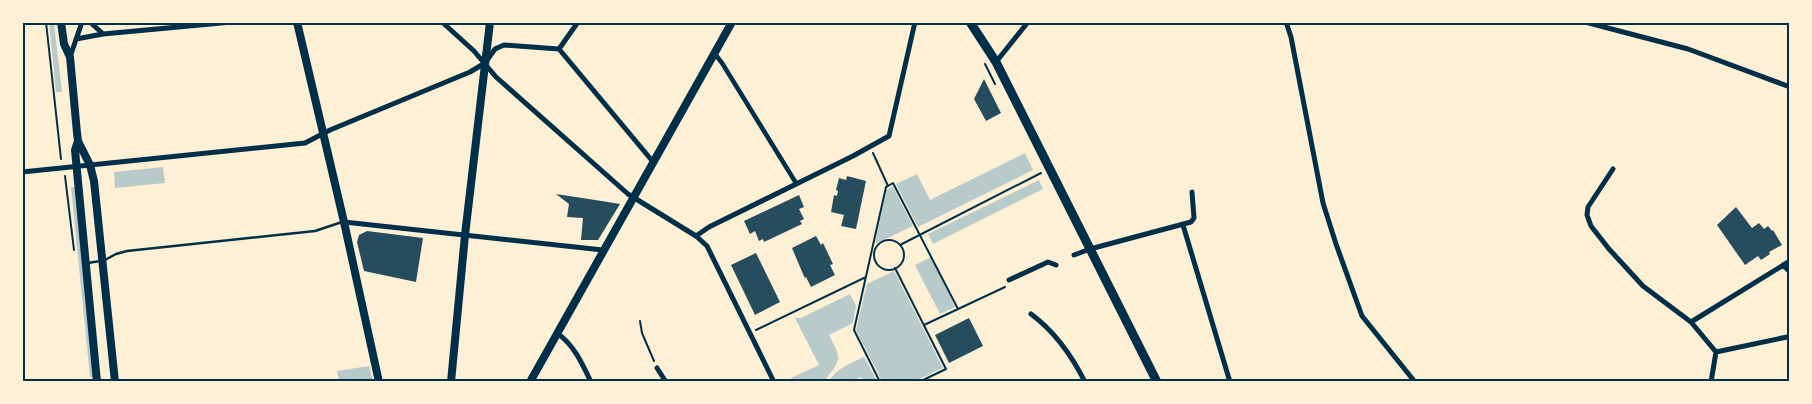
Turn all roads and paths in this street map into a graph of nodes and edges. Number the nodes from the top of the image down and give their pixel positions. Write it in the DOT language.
graph roads {
  1 [pos="46,22"];
  2 [pos="61,22"];
  3 [pos="82,22"];
  4 [pos="90,22"];
  5 [pos="232,22"];
  6 [pos="297,22"];
  7 [pos="442,22"];
  8 [pos="490,22"];
  9 [pos="578,22"];
  10 [pos="732,22"];
  11 [pos="915,22"];
  12 [pos="970,22"];
  13 [pos="1028,22"];
  14 [pos="1286,22"];
  15 [pos="1585,22"];
  16 [pos="103,34"];
  17 [pos="76,39"];
  18 [pos="559,49"];
  19 [pos="715,54"];
  20 [pos="70,57"];
  21 [pos="996,62"];
  22 [pos="485,64"];
  23 [pos="1790,87"];
  24 [pos="324,134"];
  25 [pos="78,142"];
  26 [pos="870,147"];
  27 [pos="654,163"];
  28 [pos="76,166"];
  29 [pos="90,166"];
  30 [pos="62,167"];
  31 [pos="1613,169"];
  32 [pos="22,172"];
  33 [pos="1043,172"];
  34 [pos="796,183"];
  35 [pos="888,186"];
  36 [pos="1192,192"];
  37 [pos="633,198"];
  38 [pos="344,222"];
  39 [pos="1184,225"];
  40 [pos="919,234"];
  41 [pos="465,235"];
  42 [pos="696,236"];
  43 [pos="900,244"];
  44 [pos="1090,249"];
  45 [pos="603,250"];
  46 [pos="74,255"];
  47 [pos="1074,255"];
  48 [pos="103,261"];
  49 [pos="1790,261"];
  50 [pos="86,264"];
  51 [pos="1056,265"];
  52 [pos="1784,265"];
  53 [pos="895,268"];
  54 [pos="1790,272"];
  55 [pos="866,277"];
  56 [pos="1010,280"];
  57 [pos="958,309"];
  58 [pos="1031,314"];
  59 [pos="640,321"];
  60 [pos="1691,322"];
  61 [pos="924,325"];
  62 [pos="557,333"];
  63 [pos="750,333"];
  64 [pos="1787,337"];
  65 [pos="1716,352"];
  66 [pos="656,368"];
  67 [pos="97,382"];
  68 [pos="115,382"];
  69 [pos="379,382"];
  70 [pos="451,382"];
  71 [pos="530,382"];
  72 [pos="591,382"];
  73 [pos="666,382"];
  74 [pos="774,382"];
  75 [pos="880,382"];
  76 [pos="919,382"];
  77 [pos="1085,382"];
  78 [pos="1157,382"];
  79 [pos="1230,382"];
  80 [pos="1415,382"];
  81 [pos="1710,382"];
  1 -- 30 [label="path"];
  2 -- 20 [label="main road"];
  3 -- 17 [label="street"];
  4 -- 16 [label="street"];
  5 -- 16 [label="street"];
  6 -- 24 [label="main road"];
  7 -- 22 [label="street"];
  8 -- 22 [label="main road"];
  9 -- 18 [label="street"];
  10 -- 19 [label="main road"];
  11 -- 26 [label="street"];
  12 -- 21 [label="main road"];
  13 -- 21 [label="street"];
  14 -- 80 [label="street"];
  15 -- 23 [label="street"];
  16 -- 17 [label="street"];
  17 -- 20 [label="street"];
  18 -- 22 [label="street"];
  18 -- 27 [label="street"];
  19 -- 27 [label="main road"];
  19 -- 34 [label="street"];
  20 -- 25 [label="main road"];
  21 -- 44 [label="main road"];
  22 -- 24 [label="street"];
  22 -- 37 [label="street"];
  22 -- 41 [label="main road"];
  24 -- 29 [label="street"];
  24 -- 38 [label="main road"];
  25 -- 28 [label="main road"];
  25 -- 29 [label="main road"];
  26 -- 34 [label="street"];
  26 -- 35 [label="path"];
  27 -- 37 [label="main road"];
  28 -- 29 [label="street"];
  28 -- 30 [label="street"];
  28 -- 50 [label="main road"];
  29 -- 48 [label="main road"];
  30 -- 32 [label="street"];
  30 -- 46 [label="path"];
  31 -- 60 [label="street"];
  33 -- 40 [label="path"];
  34 -- 42 [label="street"];
  35 -- 40 [label="path"];
  35 -- 55 [label="path"];
  36 -- 39 [label="street"];
  37 -- 42 [label="street"];
  37 -- 45 [label="main road"];
  38 -- 41 [label="street"];
  38 -- 48 [label="lane"];
  38 -- 69 [label="main road"];
  39 -- 44 [label="street"];
  39 -- 79 [label="street"];
  40 -- 43 [label="path"];
  40 -- 57 [label="path"];
  41 -- 45 [label="street"];
  41 -- 70 [label="main road"];
  42 -- 63 [label="street"];
  43 -- 53 [label="path"];
  43 -- 53 [label="path"];
  44 -- 47 [label="street"];
  44 -- 78 [label="main road"];
  45 -- 62 [label="main road"];
  48 -- 50 [label="lane"];
  48 -- 68 [label="main road"];
  49 -- 52 [label="street"];
  50 -- 67 [label="main road"];
  51 -- 56 [label="street"];
  52 -- 54 [label="street"];
  52 -- 60 [label="street"];
  53 -- 61 [label="path"];
  55 -- 63 [label="path"];
  55 -- 75 [label="path"];
  56 -- 57 [label="path"];
  57 -- 61 [label="path"];
  58 -- 77 [label="street"];
  59 -- 66 [label="path"];
  60 -- 65 [label="street"];
  61 -- 76 [label="path"];
  62 -- 71 [label="main road"];
  62 -- 72 [label="street"];
  63 -- 74 [label="street"];
  64 -- 65 [label="street"];
  65 -- 81 [label="street"];
  66 -- 73 [label="street"];
}
